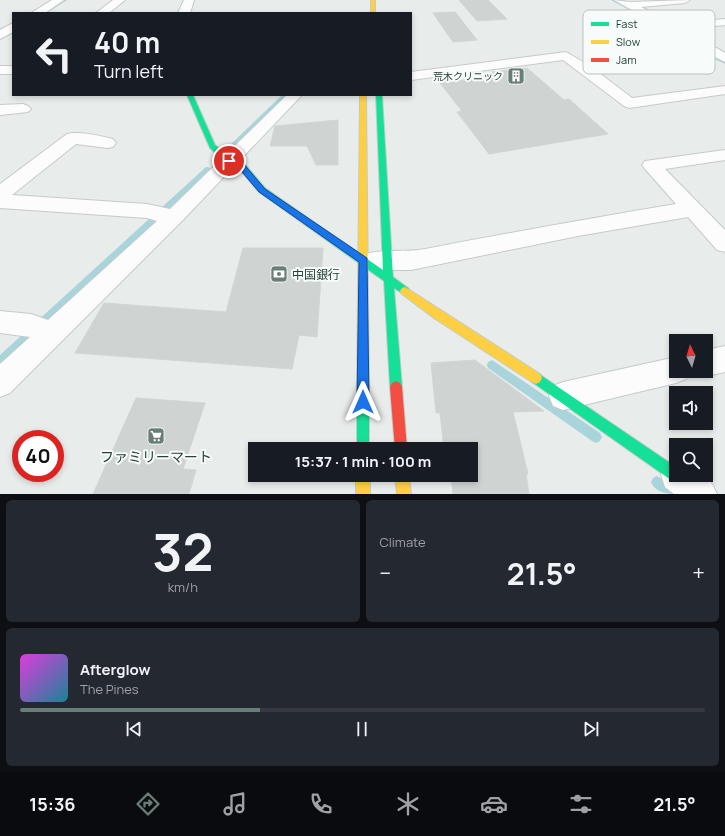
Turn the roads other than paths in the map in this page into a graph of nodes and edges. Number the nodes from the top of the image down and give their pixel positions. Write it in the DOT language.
graph roads {
  1 [pos="58,0"];
  2 [pos="120,0"];
  3 [pos="189,0"];
  4 [pos="372,0"];
  5 [pos="685,0"];
  6 [pos="624,2"];
  7 [pos="639,10"];
  8 [pos="39,12"];
  9 [pos="103,12"];
  10 [pos="184,12"];
  11 [pos="373,12"];
  12 [pos="725,22"];
  13 [pos="715,23"];
  14 [pos="12,28"];
  15 [pos="0,35"];
  16 [pos="582,67"];
  17 [pos="0,70"];
  18 [pos="12,70"];
  19 [pos="591,74"];
  20 [pos="412,76"];
  21 [pos="725,90"];
  22 [pos="190,96"];
  23 [pos="294,96"];
  24 [pos="363,96"];
  25 [pos="379,96"];
  26 [pos="23,109"];
  27 [pos="0,110"];
  28 [pos="107,143"];
  29 [pos="725,155"];
  30 [pos="229,161"];
  31 [pos="0,194"];
  32 [pos="0,201"];
  33 [pos="692,209"];
  34 [pos="165,215"];
  35 [pos="725,244"];
  36 [pos="363,261"];
  37 [pos="388,270"];
  38 [pos="0,322"];
  39 [pos="41,330"];
  40 [pos="725,359"];
  41 [pos="713,362"];
  42 [pos="669,372"];
  43 [pos="0,383"];
  44 [pos="563,396"];
  45 [pos="363,442"];
  46 [pos="400,442"];
  47 [pos="669,470"];
  48 [pos="363,482"];
  49 [pos="403,482"];
  50 [pos="685,482"];
  51 [pos="363,494"];
  52 [pos="404,494"];
  53 [pos="700,494"];
  1 -- 8 [label="street"];
  2 -- 9 [label="street"];
  3 -- 10 [label="street"];
  4 -- 11 [label="street"];
  5 -- 6 [label="street"];
  6 -- 7 [label="street"];
  12 -- 13 [label="street"];
  14 -- 15 [label="street"];
  16 -- 20 [label="street"];
  17 -- 18 [label="street"];
  19 -- 21 [label="street"];
  22 -- 30 [label="street"];
  23 -- 30 [label="street"];
  24 -- 36 [label="street"];
  25 -- 37 [label="street"];
  26 -- 27 [label="street"];
  28 -- 31 [label="street"];
  29 -- 33 [label="street"];
  30 -- 34 [label="street"];
  30 -- 36 [label="street"];
  32 -- 34 [label="street"];
  33 -- 35 [label="street"];
  33 -- 37 [label="street"];
  34 -- 39 [label="street"];
  36 -- 37 [label="street"];
  36 -- 45 [label="street"];
  37 -- 44 [label="street"];
  37 -- 46 [label="street"];
  38 -- 39 [label="street"];
  39 -- 43 [label="street"];
  40 -- 41 [label="street"];
  42 -- 44 [label="street"];
  44 -- 47 [label="street"];
  48 -- 51 [label="street"];
  49 -- 52 [label="street"];
  50 -- 53 [label="street"];
}
